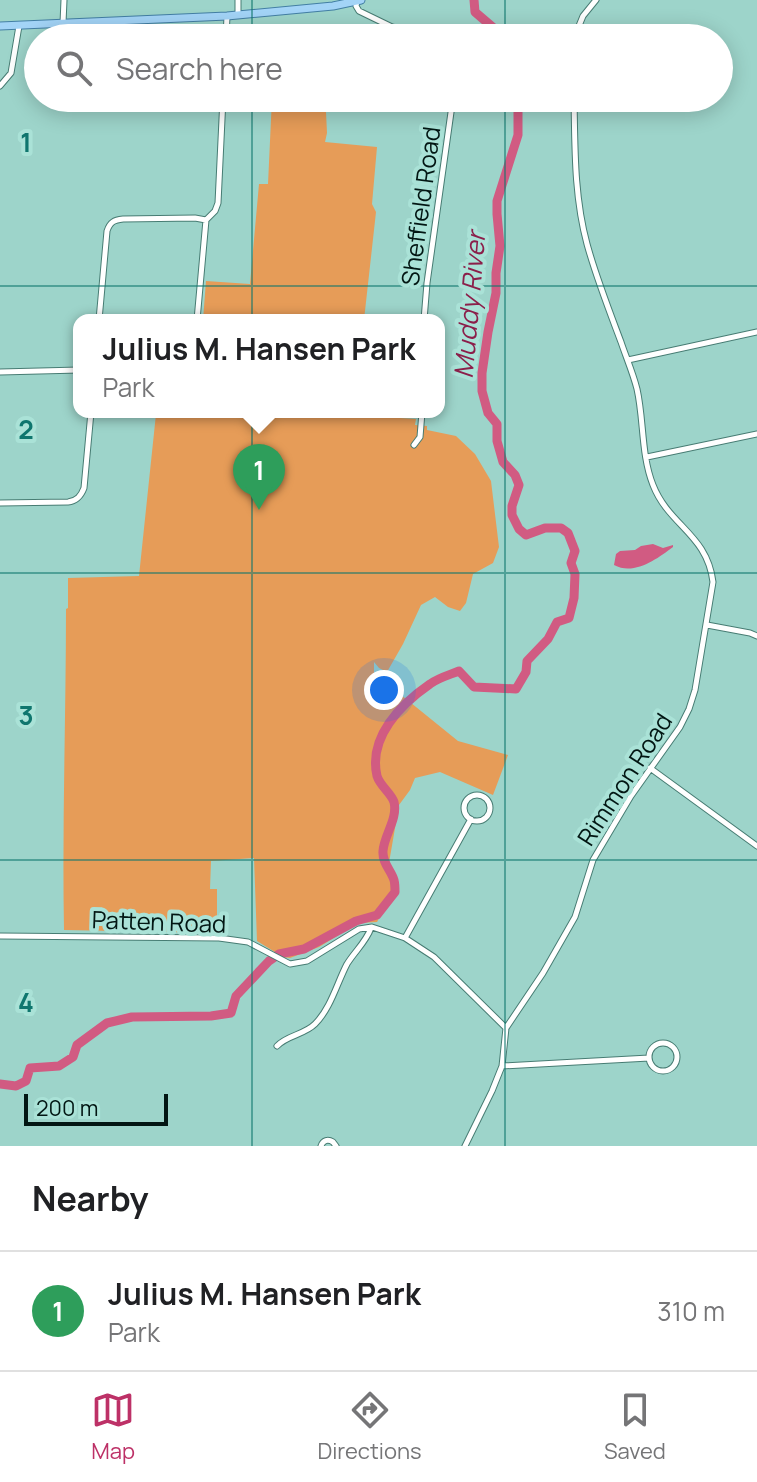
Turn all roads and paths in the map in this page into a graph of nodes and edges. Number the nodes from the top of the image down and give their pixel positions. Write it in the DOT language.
graph roads {
  1 [pos="64,0"];
  2 [pos="238,0"];
  3 [pos="359,0"];
  4 [pos="596,0"];
  5 [pos="238,15"];
  6 [pos="227,16"];
  7 [pos="63,24"];
  8 [pos="227,24"];
  9 [pos="386,24"];
  10 [pos="580,24"];
  11 [pos="0,26"];
  12 [pos="19,26"];
  13 [pos="24,26"];
  14 [pos="0,86"];
  15 [pos="222,112"];
  16 [pos="451,112"];
  17 [pos="575,112"];
  18 [pos="206,220"];
  19 [pos="100,314"];
  20 [pos="198,314"];
  21 [pos="424,314"];
  22 [pos="757,332"];
  23 [pos="628,360"];
  24 [pos="73,370"];
  25 [pos="0,372"];
  26 [pos="90,418"];
  27 [pos="422,418"];
  28 [pos="757,434"];
  29 [pos="414,445"];
  30 [pos="647,457"];
  31 [pos="0,503"];
  32 [pos="707,625"];
  33 [pos="757,636"];
  34 [pos="650,768"];
  35 [pos="471,819"];
  36 [pos="757,846"];
  37 [pos="372,927"];
  38 [pos="0,936"];
  39 [pos="405,938"];
  40 [pos="506,1028"];
  41 [pos="277,1046"];
  42 [pos="649,1058"];
  43 [pos="502,1066"];
  44 [pos="321,1146"];
  45 [pos="336,1146"];
  46 [pos="465,1146"];
  1 -- 7 [label="street"];
  2 -- 5 [label="street"];
  3 -- 5 [label="main road"];
  3 -- 9 [label="street"];
  4 -- 10 [label="street"];
  5 -- 6 [label="main road"];
  6 -- 7 [label="main road"];
  6 -- 8 [label="street"];
  11 -- 12 [label="main road"];
  12 -- 13 [label="main road"];
  12 -- 14 [label="street"];
  15 -- 18 [label="street"];
  16 -- 21 [label="street, Sheffield Road"];
  17 -- 23 [label="street, Rimmon Road"];
  18 -- 19 [label="street"];
  18 -- 20 [label="street"];
  22 -- 23 [label="street"];
  23 -- 30 [label="street, Rimmon Road"];
  24 -- 25 [label="street"];
  26 -- 31 [label="street"];
  27 -- 29 [label="street"];
  28 -- 30 [label="street"];
  30 -- 32 [label="street, Rimmon Road"];
  32 -- 33 [label="street"];
  32 -- 34 [label="street, Rimmon Road"];
  34 -- 36 [label="street"];
  34 -- 40 [label="street, Rimmon Road"];
  35 -- 35 [label="street"];
  35 -- 39 [label="street"];
  37 -- 38 [label="street, Patten Road"];
  37 -- 39 [label="street"];
  37 -- 41 [label="street"];
  39 -- 40 [label="street"];
  40 -- 43 [label="street, Rimmon Road"];
  42 -- 42 [label="street"];
  42 -- 43 [label="street"];
  43 -- 46 [label="street, Rimmon Road"];
  44 -- 45 [label="street"];
}
